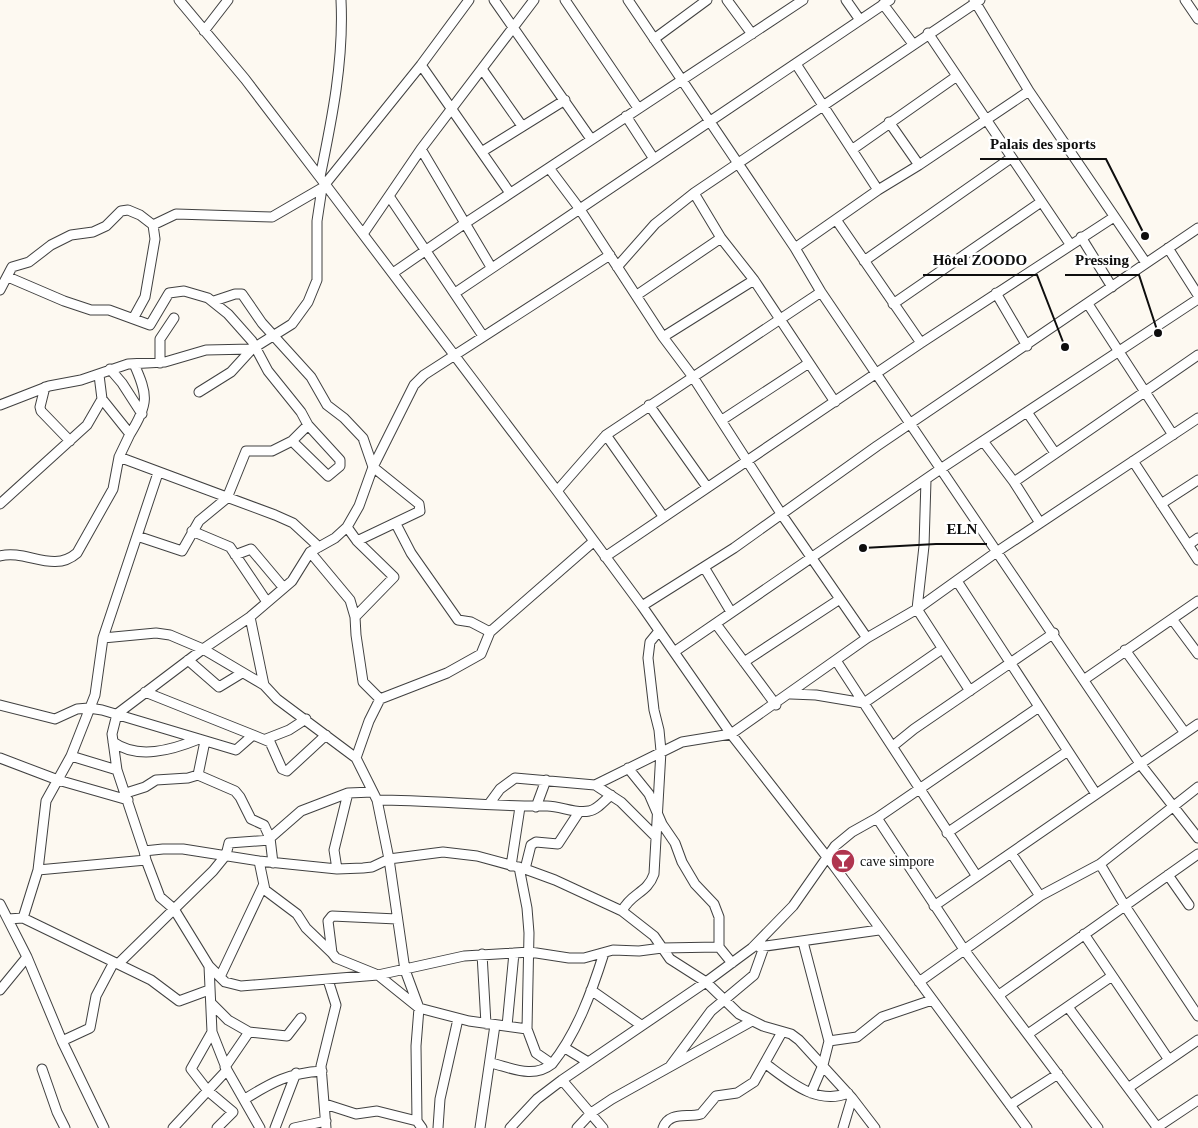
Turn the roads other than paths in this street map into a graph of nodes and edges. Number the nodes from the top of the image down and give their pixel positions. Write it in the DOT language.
graph roads {
  1 [pos="179,0"];
  2 [pos="228,0"];
  3 [pos="341,0"];
  4 [pos="469,0"];
  5 [pos="494,0"];
  6 [pos="534,0"];
  7 [pos="565,0"];
  8 [pos="628,0"];
  9 [pos="707,0"];
  10 [pos="728,0"];
  11 [pos="803,0"];
  12 [pos="846,0"];
  13 [pos="1185,0"];
  14 [pos="976,1"];
  15 [pos="886,2"];
  16 [pos="789,4"];
  17 [pos="1198,19"];
  18 [pos="860,20"];
  19 [pos="513,28"];
  20 [pos="204,31"];
  21 [pos="928,33"];
  22 [pos="752,34"];
  23 [pos="654,39"];
  24 [pos="913,44"];
  25 [pos="796,64"];
  26 [pos="421,65"];
  27 [pos="482,69"];
  28 [pos="957,76"];
  29 [pos="682,80"];
  30 [pos="1030,91"];
  31 [pos="565,100"];
  32 [pos="826,106"];
  33 [pos="638,108"];
  34 [pos="452,110"];
  35 [pos="626,116"];
  36 [pos="987,120"];
  37 [pos="710,122"];
  38 [pos="889,122"];
  39 [pos="522,126"];
  40 [pos="591,139"];
  41 [pos="421,149"];
  42 [pos="853,149"];
  43 [pos="483,151"];
  44 [pos="1011,158"];
  45 [pos="654,159"];
  46 [pos="738,164"];
  47 [pos="919,166"];
  48 [pos="549,168"];
  49 [pos="322,183"];
  50 [pos="878,190"];
  51 [pos="510,193"];
  52 [pos="694,193"];
  53 [pos="389,196"];
  54 [pos="1041,202"];
  55 [pos="579,208"];
  56 [pos="1114,217"];
  57 [pos="837,221"];
  58 [pos="464,224"];
  59 [pos="153,225"];
  60 [pos="1198,228"];
  61 [pos="363,234"];
  62 [pos="1081,237"];
  63 [pos="721,238"];
  64 [pos="1070,244"];
  65 [pos="795,248"];
  66 [pos="1168,248"];
  67 [pos="426,250"];
  68 [pos="610,255"];
  69 [pos="864,261"];
  70 [pos="1146,263"];
  71 [pos="491,267"];
  72 [pos="617,267"];
  73 [pos="393,274"];
  74 [pos="8,276"];
  75 [pos="754,280"];
  76 [pos="1112,287"];
  77 [pos="0,290"];
  78 [pos="821,292"];
  79 [pos="455,293"];
  80 [pos="996,293"];
  81 [pos="1198,294"];
  82 [pos="636,295"];
  83 [pos="1198,299"];
  84 [pos="214,301"];
  85 [pos="894,304"];
  86 [pos="1088,304"];
  87 [pos="134,317"];
  88 [pos="174,318"];
  89 [pos="780,320"];
  90 [pos="273,335"];
  91 [pos="483,336"];
  92 [pos="663,337"];
  93 [pos="921,343"];
  94 [pos="1026,346"];
  95 [pos="254,348"];
  96 [pos="1118,353"];
  97 [pos="1198,355"];
  98 [pos="455,356"];
  99 [pos="160,363"];
  100 [pos="809,363"];
  101 [pos="134,364"];
  102 [pos="110,369"];
  103 [pos="878,373"];
  104 [pos="99,374"];
  105 [pos="693,377"];
  106 [pos="45,387"];
  107 [pos="199,392"];
  108 [pos="1145,392"];
  109 [pos="102,399"];
  110 [pos="835,402"];
  111 [pos="0,405"];
  112 [pos="649,405"];
  113 [pos="1027,412"];
  114 [pos="142,414"];
  115 [pos="1198,418"];
  116 [pos="722,420"];
  117 [pos="911,424"];
  118 [pos="308,425"];
  119 [pos="130,434"];
  120 [pos="606,435"];
  121 [pos="1174,435"];
  122 [pos="70,441"];
  123 [pos="292,441"];
  124 [pos="984,441"];
  125 [pos="1055,453"];
  126 [pos="119,457"];
  127 [pos="749,460"];
  128 [pos="1133,461"];
  129 [pos="373,467"];
  130 [pos="942,468"];
  131 [pos="158,473"];
  132 [pos="926,480"];
  133 [pos="1198,480"];
  134 [pos="1014,482"];
  135 [pos="707,487"];
  136 [pos="557,491"];
  137 [pos="227,498"];
  138 [pos="0,504"];
  139 [pos="1161,504"];
  140 [pos="782,515"];
  141 [pos="663,516"];
  142 [pos="1040,523"];
  143 [pos="396,524"];
  144 [pos="347,527"];
  145 [pos="192,531"];
  146 [pos="137,536"];
  147 [pos="1198,538"];
  148 [pos="357,541"];
  149 [pos="593,542"];
  150 [pos="1188,545"];
  151 [pos="319,547"];
  152 [pos="998,551"];
  153 [pos="310,552"];
  154 [pos="235,555"];
  155 [pos="0,556"];
  156 [pos="604,557"];
  157 [pos="812,558"];
  158 [pos="1198,560"];
  159 [pos="704,567"];
  160 [pos="957,581"];
  161 [pos="283,587"];
  162 [pos="840,599"];
  163 [pos="1198,601"];
  164 [pos="267,602"];
  165 [pos="642,606"];
  166 [pos="916,609"];
  167 [pos="731,612"];
  168 [pos="250,617"];
  169 [pos="355,617"];
  170 [pos="1172,619"];
  171 [pos="716,624"];
  172 [pos="659,631"];
  173 [pos="490,632"];
  174 [pos="1054,633"];
  175 [pos="103,638"];
  176 [pos="867,638"];
  177 [pos="203,649"];
  178 [pos="942,649"];
  179 [pos="1125,650"];
  180 [pos="674,652"];
  181 [pos="1198,654"];
  182 [pos="188,660"];
  183 [pos="744,662"];
  184 [pos="836,662"];
  185 [pos="1011,663"];
  186 [pos="242,673"];
  187 [pos="1085,679"];
  188 [pos="264,685"];
  189 [pos="970,691"];
  190 [pos="145,692"];
  191 [pos="791,694"];
  192 [pos="380,700"];
  193 [pos="864,702"];
  194 [pos="0,705"];
  195 [pos="776,705"];
  196 [pos="1039,707"];
  197 [pos="89,708"];
  198 [pos="117,714"];
  199 [pos="306,718"];
  200 [pos="1198,724"];
  201 [pos="1185,733"];
  202 [pos="326,734"];
  203 [pos="731,734"];
  204 [pos="253,735"];
  205 [pos="266,739"];
  206 [pos="202,740"];
  207 [pos="113,742"];
  208 [pos="894,746"];
  209 [pos="662,751"];
  210 [pos="1068,751"];
  211 [pos="71,756"];
  212 [pos="0,758"];
  213 [pos="356,758"];
  214 [pos="1142,765"];
  215 [pos="628,768"];
  216 [pos="117,770"];
  217 [pos="198,775"];
  218 [pos="58,780"];
  219 [pos="546,780"];
  220 [pos="594,785"];
  221 [pos="1198,788"];
  222 [pos="918,790"];
  223 [pos="348,793"];
  224 [pos="1096,794"];
  225 [pos="610,795"];
  226 [pos="375,796"];
  227 [pos="127,797"];
  228 [pos="489,804"];
  229 [pos="520,806"];
  230 [pos="536,807"];
  231 [pos="1174,807"];
  232 [pos="579,812"];
  233 [pos="657,812"];
  234 [pos="877,818"];
  235 [pos="947,832"];
  236 [pos="655,836"];
  237 [pos="1198,838"];
  238 [pos="270,839"];
  239 [pos="1011,853"];
  240 [pos="1198,854"];
  241 [pos="226,855"];
  242 [pos="145,856"];
  243 [pos="827,857"];
  244 [pos="389,859"];
  245 [pos="259,861"];
  246 [pos="273,863"];
  247 [pos="1100,864"];
  248 [pos="518,867"];
  249 [pos="337,869"];
  250 [pos="38,870"];
  251 [pos="976,875"];
  252 [pos="1168,875"];
  253 [pos="263,886"];
  254 [pos="1040,896"];
  255 [pos="1189,905"];
  256 [pos="934,906"];
  257 [pos="1125,906"];
  258 [pos="1,908"];
  259 [pos="174,910"];
  260 [pos="622,911"];
  261 [pos="23,918"];
  262 [pos="8,919"];
  263 [pos="396,919"];
  264 [pos="879,930"];
  265 [pos="1084,934"];
  266 [pos="803,942"];
  267 [pos="719,947"];
  268 [pos="764,947"];
  269 [pos="662,948"];
  270 [pos="752,948"];
  271 [pos="966,951"];
  272 [pos="530,952"];
  273 [pos="332,953"];
  274 [pos="514,953"];
  275 [pos="604,953"];
  276 [pos="482,954"];
  277 [pos="27,957"];
  278 [pos="116,963"];
  279 [pos="732,963"];
  280 [pos="209,966"];
  281 [pos="405,970"];
  282 [pos="378,975"];
  283 [pos="1112,976"];
  284 [pos="220,977"];
  285 [pos="328,980"];
  286 [pos="706,982"];
  287 [pos="919,982"];
  288 [pos="0,990"];
  289 [pos="209,990"];
  290 [pos="591,990"];
  291 [pos="999,995"];
  292 [pos="932,1000"];
  293 [pos="726,1001"];
  294 [pos="211,1004"];
  295 [pos="1068,1007"];
  296 [pos="420,1008"];
  297 [pos="1198,1016"];
  298 [pos="301,1018"];
  299 [pos="458,1019"];
  300 [pos="752,1021"];
  301 [pos="491,1024"];
  302 [pos="641,1025"];
  303 [pos="507,1026"];
  304 [pos="527,1029"];
  305 [pos="212,1032"];
  306 [pos="249,1032"];
  307 [pos="782,1032"];
  308 [pos="1028,1034"];
  309 [pos="829,1040"];
  310 [pos="1198,1040"];
  311 [pos="62,1041"];
  312 [pos="565,1048"];
  313 [pos="1169,1060"];
  314 [pos="588,1062"];
  315 [pos="490,1063"];
  316 [pos="552,1064"];
  317 [pos="766,1064"];
  318 [pos="824,1065"];
  319 [pos="226,1069"];
  320 [pos="668,1069"];
  321 [pos="42,1070"];
  322 [pos="322,1071"];
  323 [pos="296,1073"];
  324 [pos="1058,1074"];
  325 [pos="562,1080"];
  326 [pos="1128,1088"];
  327 [pos="208,1091"];
  328 [pos="811,1093"];
  329 [pos="850,1096"];
  330 [pos="245,1099"];
  331 [pos="1198,1100"];
  332 [pos="325,1104"];
  333 [pos="1010,1105"];
  334 [pos="590,1113"];
  335 [pos="326,1124"];
  336 [pos="422,1126"];
  337 [pos="65,1128"];
  338 [pos="104,1128"];
  339 [pos="173,1128"];
  340 [pos="217,1128"];
  341 [pos="260,1128"];
  342 [pos="275,1128"];
  343 [pos="294,1128"];
  344 [pos="438,1128"];
  345 [pos="480,1128"];
  346 [pos="510,1128"];
  347 [pos="577,1128"];
  348 [pos="604,1128"];
  349 [pos="663,1128"];
  350 [pos="843,1128"];
  351 [pos="875,1128"];
  352 [pos="1027,1128"];
  353 [pos="1098,1128"];
  354 [pos="1157,1128"];
  1 -- 20 [label="street"];
  2 -- 20 [label="street"];
  3 -- 49 [label="street"];
  4 -- 26 [label="street"];
  5 -- 19 [label="street"];
  6 -- 19 [label="street"];
  7 -- 33 [label="street"];
  8 -- 23 [label="street"];
  9 -- 23 [label="street"];
  10 -- 22 [label="street"];
  11 -- 16 [label="street"];
  12 -- 18 [label="street"];
  13 -- 17 [label="street"];
  14 -- 21 [label="street"];
  14 -- 30 [label="street"];
  15 -- 18 [label="street"];
  15 -- 24 [label="street"];
  16 -- 22 [label="street"];
  18 -- 25 [label="street"];
  19 -- 27 [label="street"];
  19 -- 31 [label="street"];
  20 -- 49 [label="street"];
  21 -- 24 [label="street"];
  21 -- 28 [label="street"];
  22 -- 29 [label="street"];
  23 -- 29 [label="street"];
  24 -- 32 [label="street"];
  25 -- 32 [label="street"];
  25 -- 37 [label="street"];
  26 -- 34 [label="street"];
  26 -- 49 [label="street"];
  27 -- 34 [label="street"];
  27 -- 39 [label="street"];
  28 -- 36 [label="street"];
  28 -- 38 [label="street"];
  29 -- 33 [label="street"];
  29 -- 37 [label="street"];
  30 -- 36 [label="street"];
  30 -- 56 [label="street"];
  31 -- 39 [label="street"];
  31 -- 40 [label="street"];
  32 -- 42 [label="street"];
  32 -- 46 [label="street"];
  33 -- 35 [label="street"];
  34 -- 41 [label="street"];
  34 -- 43 [label="street"];
  35 -- 40 [label="street"];
  35 -- 45 [label="street"];
  36 -- 44 [label="street"];
  36 -- 47 [label="street"];
  37 -- 45 [label="street"];
  37 -- 46 [label="street"];
  38 -- 42 [label="street"];
  38 -- 47 [label="street"];
  39 -- 43 [label="street"];
  40 -- 48 [label="street"];
  41 -- 53 [label="street"];
  41 -- 58 [label="street"];
  42 -- 50 [label="street"];
  43 -- 51 [label="street"];
  44 -- 54 [label="street"];
  44 -- 69 [label="street"];
  45 -- 55 [label="street"];
  46 -- 52 [label="street"];
  46 -- 65 [label="street"];
  47 -- 50 [label="street"];
  48 -- 51 [label="street"];
  48 -- 55 [label="street"];
  49 -- 59 [label="street"];
  49 -- 61 [label="street"];
  49 -- 90 [label="street"];
  50 -- 57 [label="street"];
  51 -- 58 [label="street"];
  52 -- 63 [label="street"];
  52 -- 72 [label="street"];
  53 -- 61 [label="street"];
  53 -- 67 [label="street"];
  54 -- 64 [label="street"];
  54 -- 85 [label="street"];
  55 -- 68 [label="street"];
  55 -- 71 [label="street"];
  56 -- 62 [label="street"];
  56 -- 70 [label="street"];
  57 -- 65 [label="street"];
  57 -- 69 [label="street"];
  58 -- 67 [label="street"];
  58 -- 71 [label="street"];
  59 -- 74 [label="street"];
  59 -- 87 [label="street"];
  60 -- 66 [label="street"];
  61 -- 73 [label="street"];
  62 -- 64 [label="street"];
  62 -- 76 [label="street"];
  63 -- 75 [label="street"];
  63 -- 82 [label="street"];
  64 -- 80 [label="street"];
  65 -- 78 [label="street"];
  66 -- 70 [label="street"];
  66 -- 81 [label="street"];
  67 -- 73 [label="street"];
  67 -- 79 [label="street"];
  68 -- 72 [label="street"];
  68 -- 91 [label="street"];
  69 -- 85 [label="street"];
  70 -- 76 [label="street"];
  71 -- 79 [label="street"];
  72 -- 82 [label="street"];
  73 -- 98 [label="street"];
  74 -- 77 [label="street"];
  74 -- 87 [label="street"];
  75 -- 89 [label="street"];
  75 -- 92 [label="street"];
  76 -- 86 [label="street"];
  78 -- 89 [label="street"];
  78 -- 103 [label="street"];
  79 -- 91 [label="street"];
  80 -- 93 [label="street"];
  80 -- 94 [label="street"];
  82 -- 92 [label="street"];
  83 -- 96 [label="street"];
  84 -- 87 [label="street"];
  84 -- 90 [label="street"];
  84 -- 95 [label="street"];
  85 -- 93 [label="street"];
  86 -- 94 [label="street"];
  86 -- 96 [label="street"];
  88 -- 99 [label="street"];
  89 -- 100 [label="street"];
  89 -- 105 [label="street"];
  90 -- 95 [label="street"];
  90 -- 129 [label="street"];
  91 -- 98 [label="street"];
  92 -- 105 [label="street"];
  93 -- 103 [label="street"];
  94 -- 117 [label="street"];
  95 -- 99 [label="street"];
  95 -- 107 [label="street"];
  95 -- 118 [label="street"];
  96 -- 108 [label="street"];
  96 -- 113 [label="street"];
  97 -- 108 [label="street"];
  98 -- 129 [label="street"];
  98 -- 136 [label="street"];
  99 -- 101 [label="street"];
  100 -- 110 [label="street"];
  100 -- 116 [label="street"];
  101 -- 102 [label="street"];
  101 -- 114 [label="street"];
  102 -- 104 [label="street"];
  102 -- 114 [label="street"];
  103 -- 110 [label="street"];
  103 -- 117 [label="street"];
  104 -- 106 [label="street"];
  104 -- 109 [label="street"];
  105 -- 112 [label="street"];
  105 -- 116 [label="street"];
  106 -- 111 [label="street"];
  106 -- 122 [label="street"];
  108 -- 121 [label="street"];
  108 -- 125 [label="street"];
  109 -- 119 [label="street"];
  109 -- 122 [label="street"];
  110 -- 127 [label="street"];
  112 -- 120 [label="street"];
  112 -- 135 [label="street"];
  113 -- 124 [label="street"];
  113 -- 125 [label="street"];
  114 -- 119 [label="street"];
  115 -- 121 [label="street"];
  116 -- 127 [label="street"];
  117 -- 130 [label="street"];
  117 -- 140 [label="street"];
  118 -- 123 [label="street"];
  118 -- 123 [label="street"];
  119 -- 126 [label="street"];
  120 -- 136 [label="street"];
  120 -- 141 [label="street"];
  121 -- 128 [label="street"];
  122 -- 138 [label="street"];
  123 -- 137 [label="street"];
  124 -- 130 [label="street"];
  124 -- 134 [label="street"];
  125 -- 134 [label="street"];
  126 -- 131 [label="street"];
  126 -- 155 [label="street"];
  127 -- 135 [label="street"];
  127 -- 140 [label="street"];
  128 -- 139 [label="street"];
  128 -- 142 [label="street"];
  129 -- 143 [label="street"];
  129 -- 144 [label="street"];
  130 -- 132 [label="street"];
  130 -- 152 [label="street"];
  131 -- 137 [label="street"];
  131 -- 146 [label="street"];
  132 -- 157 [label="street"];
  132 -- 166 [label="street"];
  133 -- 139 [label="street"];
  134 -- 142 [label="street"];
  135 -- 141 [label="street"];
  136 -- 149 [label="street"];
  137 -- 145 [label="street"];
  137 -- 151 [label="street"];
  139 -- 150 [label="street"];
  140 -- 157 [label="street"];
  140 -- 159 [label="street"];
  141 -- 156 [label="street"];
  142 -- 152 [label="street"];
  143 -- 148 [label="street"];
  143 -- 173 [label="street"];
  144 -- 148 [label="street"];
  144 -- 151 [label="street"];
  145 -- 146 [label="street"];
  145 -- 154 [label="street"];
  146 -- 175 [label="street"];
  147 -- 150 [label="street"];
  148 -- 169 [label="street"];
  149 -- 156 [label="street"];
  149 -- 173 [label="street"];
  150 -- 158 [label="street"];
  151 -- 153 [label="street"];
  152 -- 160 [label="street"];
  152 -- 174 [label="street"];
  153 -- 161 [label="street"];
  153 -- 169 [label="street"];
  154 -- 161 [label="street"];
  154 -- 164 [label="street"];
  156 -- 165 [label="street"];
  157 -- 162 [label="street"];
  157 -- 167 [label="street"];
  159 -- 165 [label="street"];
  159 -- 167 [label="street"];
  160 -- 166 [label="street"];
  160 -- 185 [label="street"];
  161 -- 164 [label="street"];
  162 -- 176 [label="street"];
  162 -- 183 [label="street"];
  163 -- 170 [label="street"];
  164 -- 168 [label="street"];
  165 -- 172 [label="street"];
  166 -- 176 [label="street"];
  166 -- 178 [label="street"];
  167 -- 171 [label="street"];
  168 -- 177 [label="street"];
  168 -- 188 [label="street"];
  169 -- 192 [label="street"];
  170 -- 179 [label="street"];
  170 -- 181 [label="street"];
  171 -- 180 [label="street"];
  171 -- 183 [label="street"];
  172 -- 180 [label="street"];
  172 -- 209 [label="street"];
  173 -- 192 [label="street"];
  174 -- 185 [label="street"];
  174 -- 187 [label="street"];
  175 -- 177 [label="street"];
  175 -- 197 [label="street"];
  176 -- 184 [label="street"];
  177 -- 182 [label="street"];
  177 -- 186 [label="street"];
  178 -- 189 [label="street"];
  178 -- 193 [label="street"];
  179 -- 187 [label="street"];
  179 -- 201 [label="street"];
  180 -- 203 [label="street"];
  182 -- 186 [label="street"];
  182 -- 190 [label="street"];
  183 -- 195 [label="street"];
  184 -- 191 [label="street"];
  184 -- 193 [label="street"];
  185 -- 189 [label="street"];
  185 -- 196 [label="street"];
  186 -- 188 [label="street"];
  187 -- 214 [label="street"];
  188 -- 199 [label="street"];
  189 -- 208 [label="street"];
  190 -- 198 [label="street"];
  190 -- 204 [label="street"];
  191 -- 193 [label="street"];
  191 -- 195 [label="street"];
  192 -- 213 [label="street"];
  193 -- 208 [label="street"];
  194 -- 197 [label="street"];
  195 -- 203 [label="street"];
  196 -- 210 [label="street"];
  196 -- 222 [label="street"];
  197 -- 198 [label="street"];
  197 -- 211 [label="street"];
  198 -- 206 [label="street"];
  198 -- 207 [label="street"];
  199 -- 202 [label="street"];
  199 -- 205 [label="street"];
  200 -- 201 [label="street"];
  201 -- 214 [label="street"];
  202 -- 205 [label="street"];
  202 -- 213 [label="street"];
  203 -- 209 [label="street"];
  203 -- 243 [label="street"];
  204 -- 205 [label="street"];
  204 -- 206 [label="street"];
  206 -- 207 [label="street"];
  206 -- 217 [label="street"];
  207 -- 216 [label="street"];
  208 -- 222 [label="street"];
  209 -- 215 [label="street"];
  209 -- 233 [label="street"];
  210 -- 224 [label="street"];
  210 -- 235 [label="street"];
  211 -- 216 [label="street"];
  211 -- 218 [label="street"];
  212 -- 218 [label="street"];
  213 -- 226 [label="street"];
  214 -- 224 [label="street"];
  214 -- 231 [label="street"];
  215 -- 220 [label="street"];
  215 -- 233 [label="street"];
  216 -- 227 [label="street"];
  217 -- 227 [label="street"];
  217 -- 238 [label="street"];
  218 -- 227 [label="street"];
  218 -- 250 [label="street"];
  219 -- 220 [label="street"];
  219 -- 228 [label="street"];
  219 -- 230 [label="street"];
  220 -- 225 [label="street"];
  221 -- 231 [label="street"];
  222 -- 234 [label="street"];
  222 -- 235 [label="street"];
  223 -- 226 [label="street"];
  223 -- 238 [label="street"];
  223 -- 249 [label="street"];
  224 -- 239 [label="street"];
  225 -- 232 [label="street"];
  225 -- 236 [label="street"];
  226 -- 228 [label="street"];
  226 -- 244 [label="street"];
  227 -- 242 [label="street"];
  228 -- 229 [label="street"];
  229 -- 230 [label="street"];
  229 -- 248 [label="street"];
  230 -- 232 [label="street"];
  231 -- 237 [label="street"];
  231 -- 247 [label="street"];
  232 -- 248 [label="street"];
  233 -- 236 [label="street"];
  233 -- 267 [label="street"];
  234 -- 243 [label="street"];
  234 -- 256 [label="street"];
  235 -- 251 [label="street"];
  236 -- 260 [label="street"];
  238 -- 241 [label="street"];
  238 -- 246 [label="street"];
  239 -- 251 [label="street"];
  239 -- 254 [label="street"];
  240 -- 252 [label="street"];
  241 -- 242 [label="street"];
  241 -- 245 [label="street"];
  241 -- 259 [label="street"];
  242 -- 250 [label="street"];
  242 -- 259 [label="street"];
  243 -- 264 [label="street"];
  243 -- 270 [label="street"];
  244 -- 248 [label="street"];
  244 -- 249 [label="street"];
  244 -- 263 [label="street"];
  245 -- 246 [label="street"];
  245 -- 253 [label="street"];
  246 -- 249 [label="street"];
  247 -- 254 [label="street"];
  247 -- 257 [label="street"];
  248 -- 260 [label="street"];
  248 -- 272 [label="street"];
  250 -- 261 [label="street"];
  251 -- 256 [label="street"];
  252 -- 255 [label="street"];
  252 -- 257 [label="street"];
  253 -- 273 [label="street"];
  253 -- 284 [label="street"];
  254 -- 271 [label="street"];
  256 -- 271 [label="street"];
  257 -- 265 [label="street"];
  257 -- 297 [label="street"];
  258 -- 262 [label="street"];
  259 -- 278 [label="street"];
  259 -- 280 [label="street"];
  260 -- 269 [label="street"];
  261 -- 262 [label="street"];
  261 -- 278 [label="street"];
  262 -- 277 [label="street"];
  263 -- 273 [label="street"];
  263 -- 281 [label="street"];
  264 -- 266 [label="street"];
  264 -- 287 [label="street"];
  265 -- 283 [label="street"];
  265 -- 291 [label="street"];
  266 -- 268 [label="street"];
  266 -- 309 [label="street"];
  267 -- 269 [label="street"];
  267 -- 279 [label="street"];
  268 -- 270 [label="street"];
  268 -- 293 [label="street"];
  269 -- 275 [label="street"];
  269 -- 286 [label="street"];
  270 -- 279 [label="street"];
  271 -- 287 [label="street"];
  271 -- 291 [label="street"];
  272 -- 274 [label="street"];
  272 -- 275 [label="street"];
  272 -- 304 [label="street"];
  273 -- 282 [label="street"];
  274 -- 276 [label="street"];
  274 -- 303 [label="street"];
  275 -- 290 [label="street"];
  276 -- 281 [label="street"];
  276 -- 301 [label="street"];
  277 -- 288 [label="street"];
  277 -- 311 [label="street"];
  278 -- 289 [label="street"];
  278 -- 311 [label="street"];
  279 -- 286 [label="street"];
  280 -- 284 [label="street"];
  280 -- 289 [label="street"];
  281 -- 282 [label="street"];
  281 -- 296 [label="street"];
  282 -- 285 [label="street"];
  282 -- 296 [label="street"];
  283 -- 295 [label="street"];
  283 -- 313 [label="street"];
  284 -- 285 [label="street"];
  285 -- 322 [label="street"];
  286 -- 293 [label="street"];
  286 -- 302 [label="street"];
  287 -- 292 [label="street"];
  289 -- 294 [label="street"];
  290 -- 302 [label="street"];
  290 -- 312 [label="street"];
  291 -- 308 [label="street"];
  292 -- 309 [label="street"];
  292 -- 333 [label="street"];
  293 -- 300 [label="street"];
  293 -- 320 [label="street"];
  294 -- 305 [label="street"];
  294 -- 306 [label="street"];
  295 -- 308 [label="street"];
  295 -- 326 [label="street"];
  296 -- 299 [label="street"];
  296 -- 336 [label="street"];
  298 -- 306 [label="street"];
  299 -- 301 [label="street"];
  299 -- 344 [label="street"];
  300 -- 307 [label="street"];
  300 -- 320 [label="street"];
  301 -- 303 [label="street"];
  301 -- 315 [label="street"];
  302 -- 314 [label="street"];
  303 -- 304 [label="street"];
  304 -- 316 [label="street"];
  305 -- 319 [label="street"];
  305 -- 327 [label="street"];
  306 -- 319 [label="street"];
  307 -- 317 [label="street"];
  307 -- 318 [label="street"];
  308 -- 324 [label="street"];
  309 -- 318 [label="street"];
  310 -- 313 [label="street"];
  311 -- 338 [label="street"];
  312 -- 314 [label="street"];
  312 -- 316 [label="street"];
  313 -- 326 [label="street"];
  314 -- 325 [label="street"];
  315 -- 316 [label="street"];
  315 -- 345 [label="street"];
  317 -- 328 [label="street"];
  317 -- 349 [label="street"];
  318 -- 328 [label="street"];
  318 -- 329 [label="street"];
  319 -- 327 [label="street"];
  319 -- 330 [label="street"];
  320 -- 334 [label="street"];
  321 -- 337 [label="street"];
  322 -- 323 [label="street"];
  322 -- 332 [label="street"];
  323 -- 330 [label="street"];
  323 -- 342 [label="street"];
  324 -- 333 [label="street"];
  324 -- 353 [label="street"];
  325 -- 334 [label="street"];
  325 -- 346 [label="street"];
  326 -- 354 [label="street"];
  327 -- 339 [label="street"];
  327 -- 340 [label="street"];
  328 -- 329 [label="street"];
  329 -- 350 [label="street"];
  329 -- 351 [label="street"];
  330 -- 341 [label="street"];
  331 -- 354 [label="street"];
  332 -- 335 [label="street"];
  332 -- 336 [label="street"];
  333 -- 352 [label="street"];
  334 -- 347 [label="street"];
  334 -- 348 [label="street"];
  335 -- 343 [label="street"];
}
